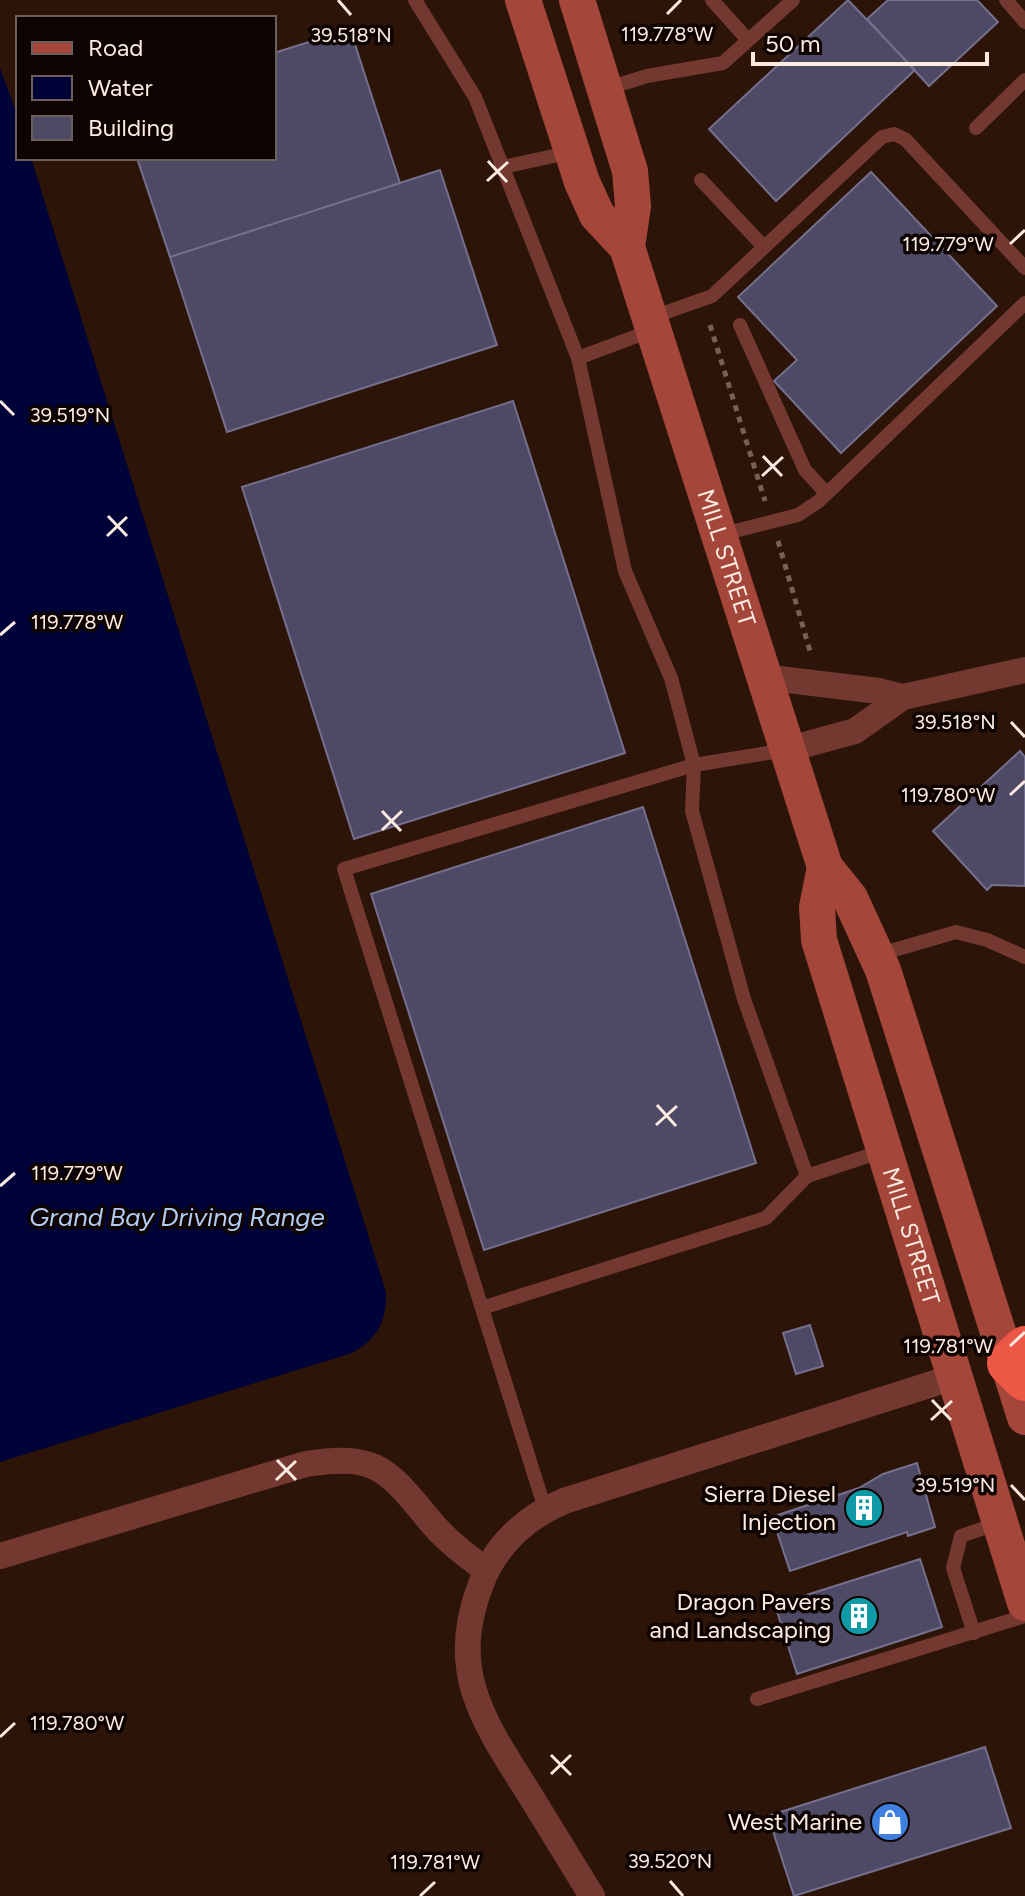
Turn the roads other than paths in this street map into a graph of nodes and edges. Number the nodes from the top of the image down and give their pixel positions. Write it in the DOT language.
graph roads {
  1 [pos="415,0"];
  2 [pos="508,0"];
  3 [pos="523,0"];
  4 [pos="577,0"];
  5 [pos="712,0"];
  6 [pos="793,0"];
  7 [pos="1006,0"];
  8 [pos="1025,22"];
  9 [pos="535,37"];
  10 [pos="748,40"];
  11 [pos="1025,80"];
  12 [pos="605,89"];
  13 [pos="976,128"];
  14 [pos="572,152"];
  15 [pos="503,167"];
  16 [pos="701,180"];
  17 [pos="627,247"];
  18 [pos="764,247"];
  19 [pos="1025,268"];
  20 [pos="1025,303"];
  21 [pos="652,324"];
  22 [pos="740,325"];
  23 [pos="578,358"];
  24 [pos="826,493"];
  25 [pos="719,535"];
  26 [pos="1025,670"];
  27 [pos="763,677"];
  28 [pos="903,697"];
  29 [pos="786,750"];
  30 [pos="694,765"];
  31 [pos="825,867"];
  32 [pos="877,955"];
  33 [pos="1025,957"];
  34 [pos="884,1151"];
  35 [pos="807,1176"];
  36 [pos="485,1307"];
  37 [pos="1020,1363"];
  38 [pos="954,1377"];
  39 [pos="1025,1417"];
  40 [pos="545,1509"];
  41 [pos="999,1523"];
  42 [pos="0,1556"];
  43 [pos="486,1570"];
  44 [pos="1025,1603"];
  45 [pos="1025,1616"];
  46 [pos="974,1633"];
  47 [pos="757,1699"];
  48 [pos="592,1896"];
  1 -- 15 [label="lane"];
  2 -- 9 [label="main road"];
  3 -- 9 [label="main road, MILL STREET"];
  4 -- 12 [label="main road, MILL STREET"];
  5 -- 10 [label="lane"];
  6 -- 10 [label="lane"];
  7 -- 8 [label="lane"];
  9 -- 14 [label="main road, MILL STREET"];
  10 -- 12 [label="lane"];
  11 -- 13 [label="lane"];
  12 -- 17 [label="main road, MILL STREET"];
  14 -- 15 [label="lane"];
  14 -- 17 [label="main road, MILL STREET"];
  15 -- 23 [label="lane"];
  16 -- 18 [label="lane"];
  17 -- 21 [label="main road, MILL STREET"];
  18 -- 19 [label="lane"];
  18 -- 21 [label="lane"];
  20 -- 24 [label="lane"];
  21 -- 23 [label="lane"];
  21 -- 25 [label="main road, MILL STREET"];
  22 -- 24 [label="lane"];
  23 -- 30 [label="lane"];
  24 -- 25 [label="lane"];
  25 -- 27 [label="main road, MILL STREET"];
  26 -- 28 [label="street"];
  27 -- 28 [label="street"];
  27 -- 29 [label="main road, MILL STREET"];
  28 -- 29 [label="street"];
  29 -- 30 [label="lane"];
  29 -- 31 [label="main road, MILL STREET"];
  30 -- 35 [label="lane"];
  30 -- 36 [label="lane"];
  31 -- 32 [label="main road, MILL STREET"];
  31 -- 34 [label="main road, MILL STREET"];
  32 -- 33 [label="lane"];
  32 -- 37 [label="main road, MILL STREET"];
  34 -- 35 [label="lane"];
  34 -- 38 [label="main road, MILL STREET"];
  35 -- 36 [label="lane"];
  36 -- 40 [label="lane"];
  37 -- 38 [label="main road"];
  37 -- 39 [label="main road, MILL STREET"];
  38 -- 40 [label="street"];
  38 -- 41 [label="main road, MILL STREET"];
  40 -- 43 [label="street"];
  41 -- 44 [label="main road, MILL STREET"];
  41 -- 46 [label="lane"];
  42 -- 43 [label="street"];
  43 -- 48 [label="street"];
  45 -- 46 [label="lane"];
  46 -- 47 [label="lane"];
}
